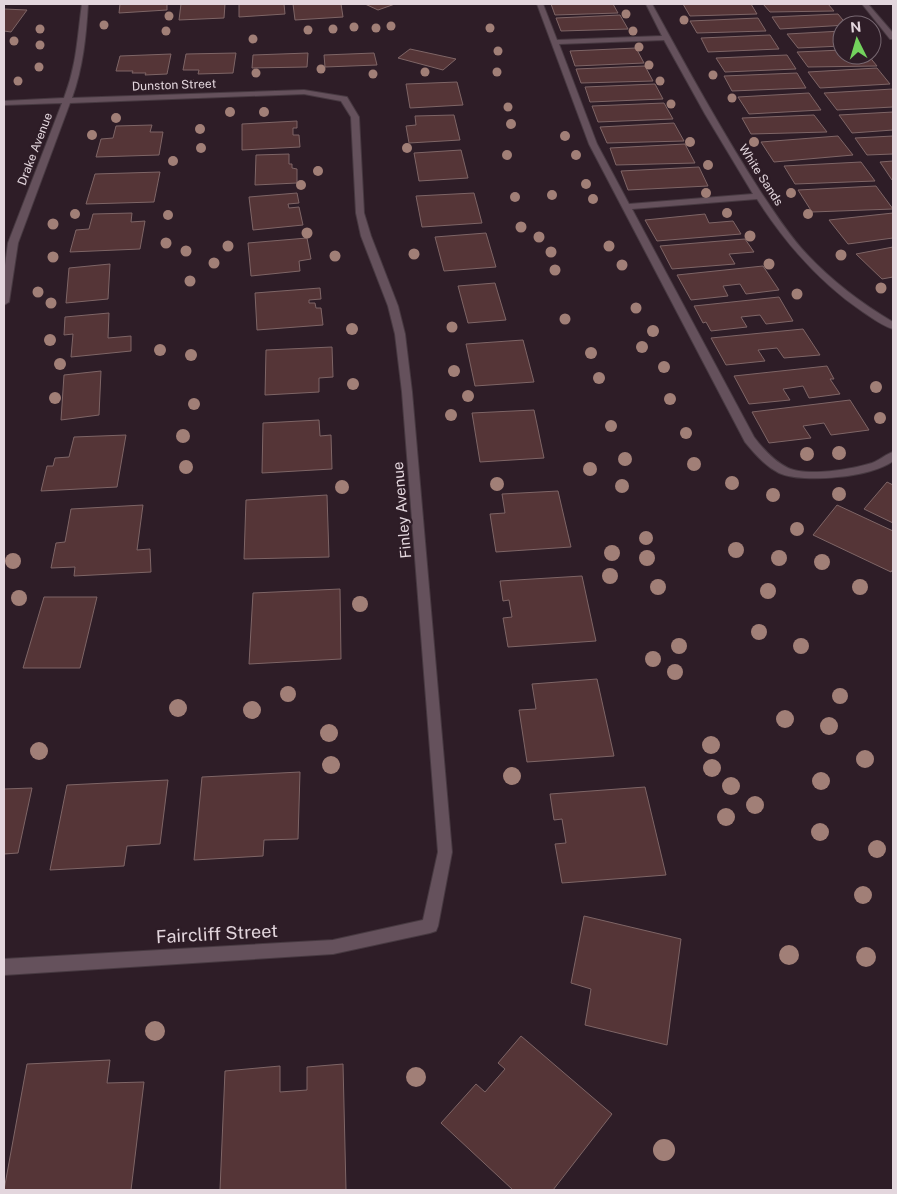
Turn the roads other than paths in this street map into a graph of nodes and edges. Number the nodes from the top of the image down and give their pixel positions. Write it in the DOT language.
graph roads {
  1 [pos="85,4"];
  2 [pos="540,4"];
  3 [pos="649,4"];
  4 [pos="865,4"];
  5 [pos="893,37"];
  6 [pos="667,38"];
  7 [pos="554,42"];
  8 [pos="344,99"];
  9 [pos="67,100"];
  10 [pos="4,104"];
  11 [pos="760,196"];
  12 [pos="626,207"];
  13 [pos="4,302"];
  14 [pos="893,326"];
  15 [pos="893,456"];
  16 [pos="430,926"];
  17 [pos="4,967"];
  1 -- 9 [label="street, Drake Avenue"];
  2 -- 7 [label="street"];
  3 -- 6 [label="street, White Sands"];
  4 -- 5 [label="street"];
  6 -- 7 [label="street"];
  6 -- 11 [label="street, White Sands"];
  7 -- 12 [label="street"];
  8 -- 9 [label="street, Dunston Street"];
  8 -- 16 [label="street, Finley Avenue"];
  9 -- 10 [label="street, Dunston Street"];
  9 -- 13 [label="street, Drake Avenue"];
  11 -- 12 [label="street"];
  11 -- 14 [label="street, White Sands"];
  12 -- 15 [label="street"];
  16 -- 17 [label="street, Faircliff Street"];
}
